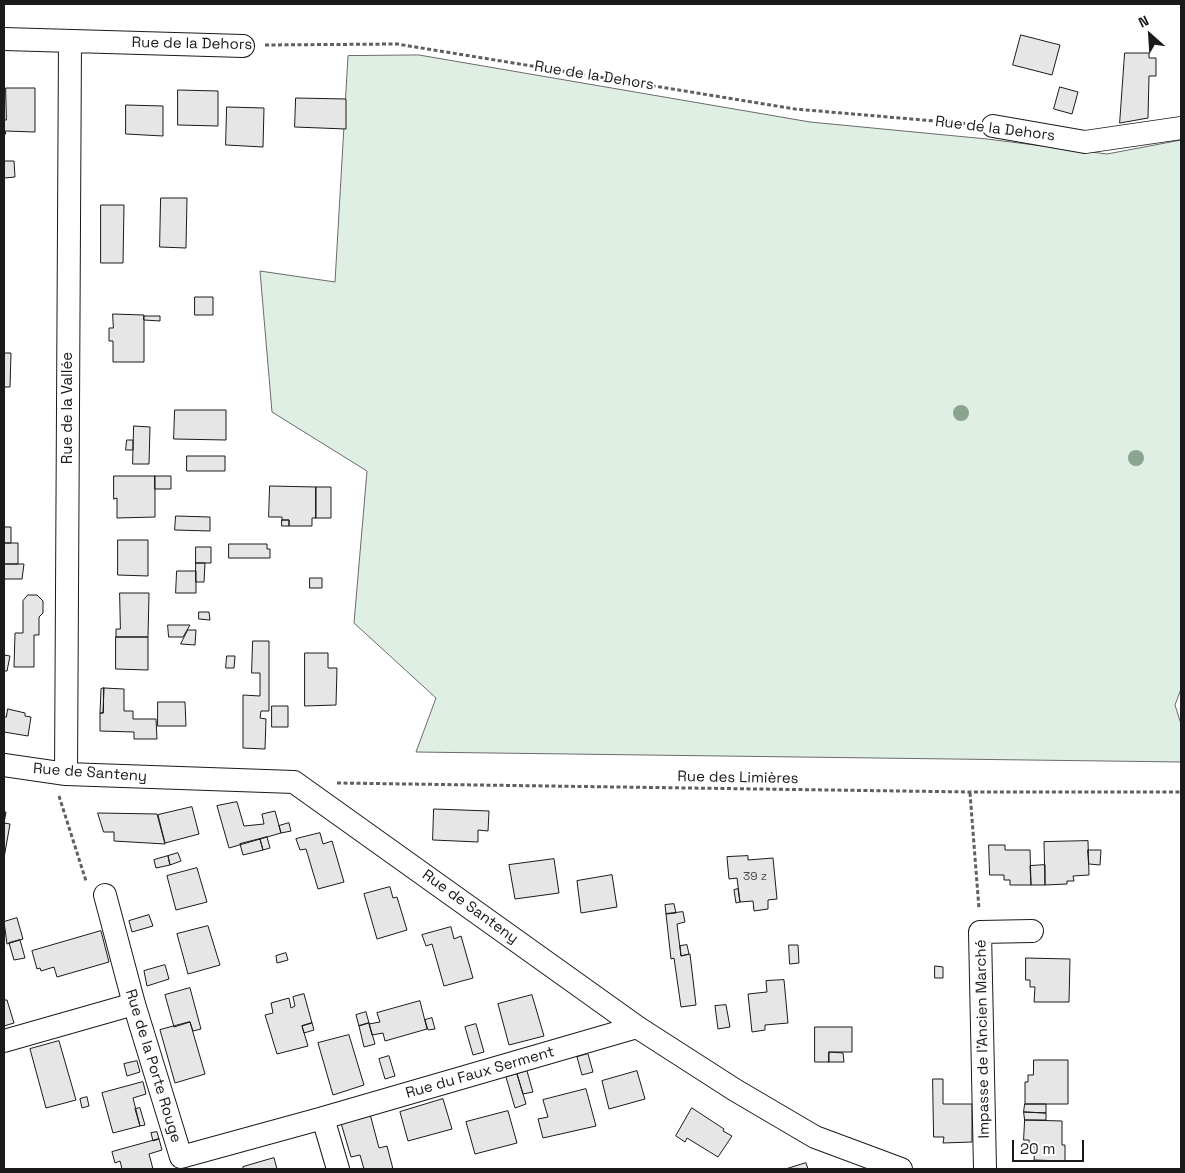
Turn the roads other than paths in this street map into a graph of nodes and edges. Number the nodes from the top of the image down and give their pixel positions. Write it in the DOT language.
graph roads {
  1 [pos="4,40"];
  2 [pos="70,41"];
  3 [pos="243,46"];
  4 [pos="994,126"];
  5 [pos="1181,128"];
  6 [pos="4,765"];
  7 [pos="66,774"];
  8 [pos="104,895"];
  9 [pos="1032,931"];
  10 [pos="134,1004"];
  11 [pos="637,1027"];
  12 [pos="4,1041"];
  13 [pos="324,1118"];
  14 [pos="338,1169"];
  15 [pos="901,1169"];
  16 [pos="985,1169"];
  1 -- 2 [label="street, Rue de la Dehors"];
  2 -- 3 [label="street, Rue de la Dehors"];
  2 -- 7 [label="street, Rue de la Vallée"];
  4 -- 5 [label="street, Rue de la Dehors"];
  6 -- 7 [label="street, Rue de Santeny"];
  7 -- 11 [label="street, Rue de Santeny"];
  8 -- 10 [label="street, Rue de la Porte Rouge"];
  9 -- 16 [label="street, Impasse de l'Ancien Marché"];
  10 -- 12 [label="street"];
  10 -- 13 [label="street, Rue de la Porte Rouge"];
  11 -- 13 [label="street, Rue du Faux Serment"];
  11 -- 15 [label="street, Rue de Santeny"];
  13 -- 14 [label="street"];
}
